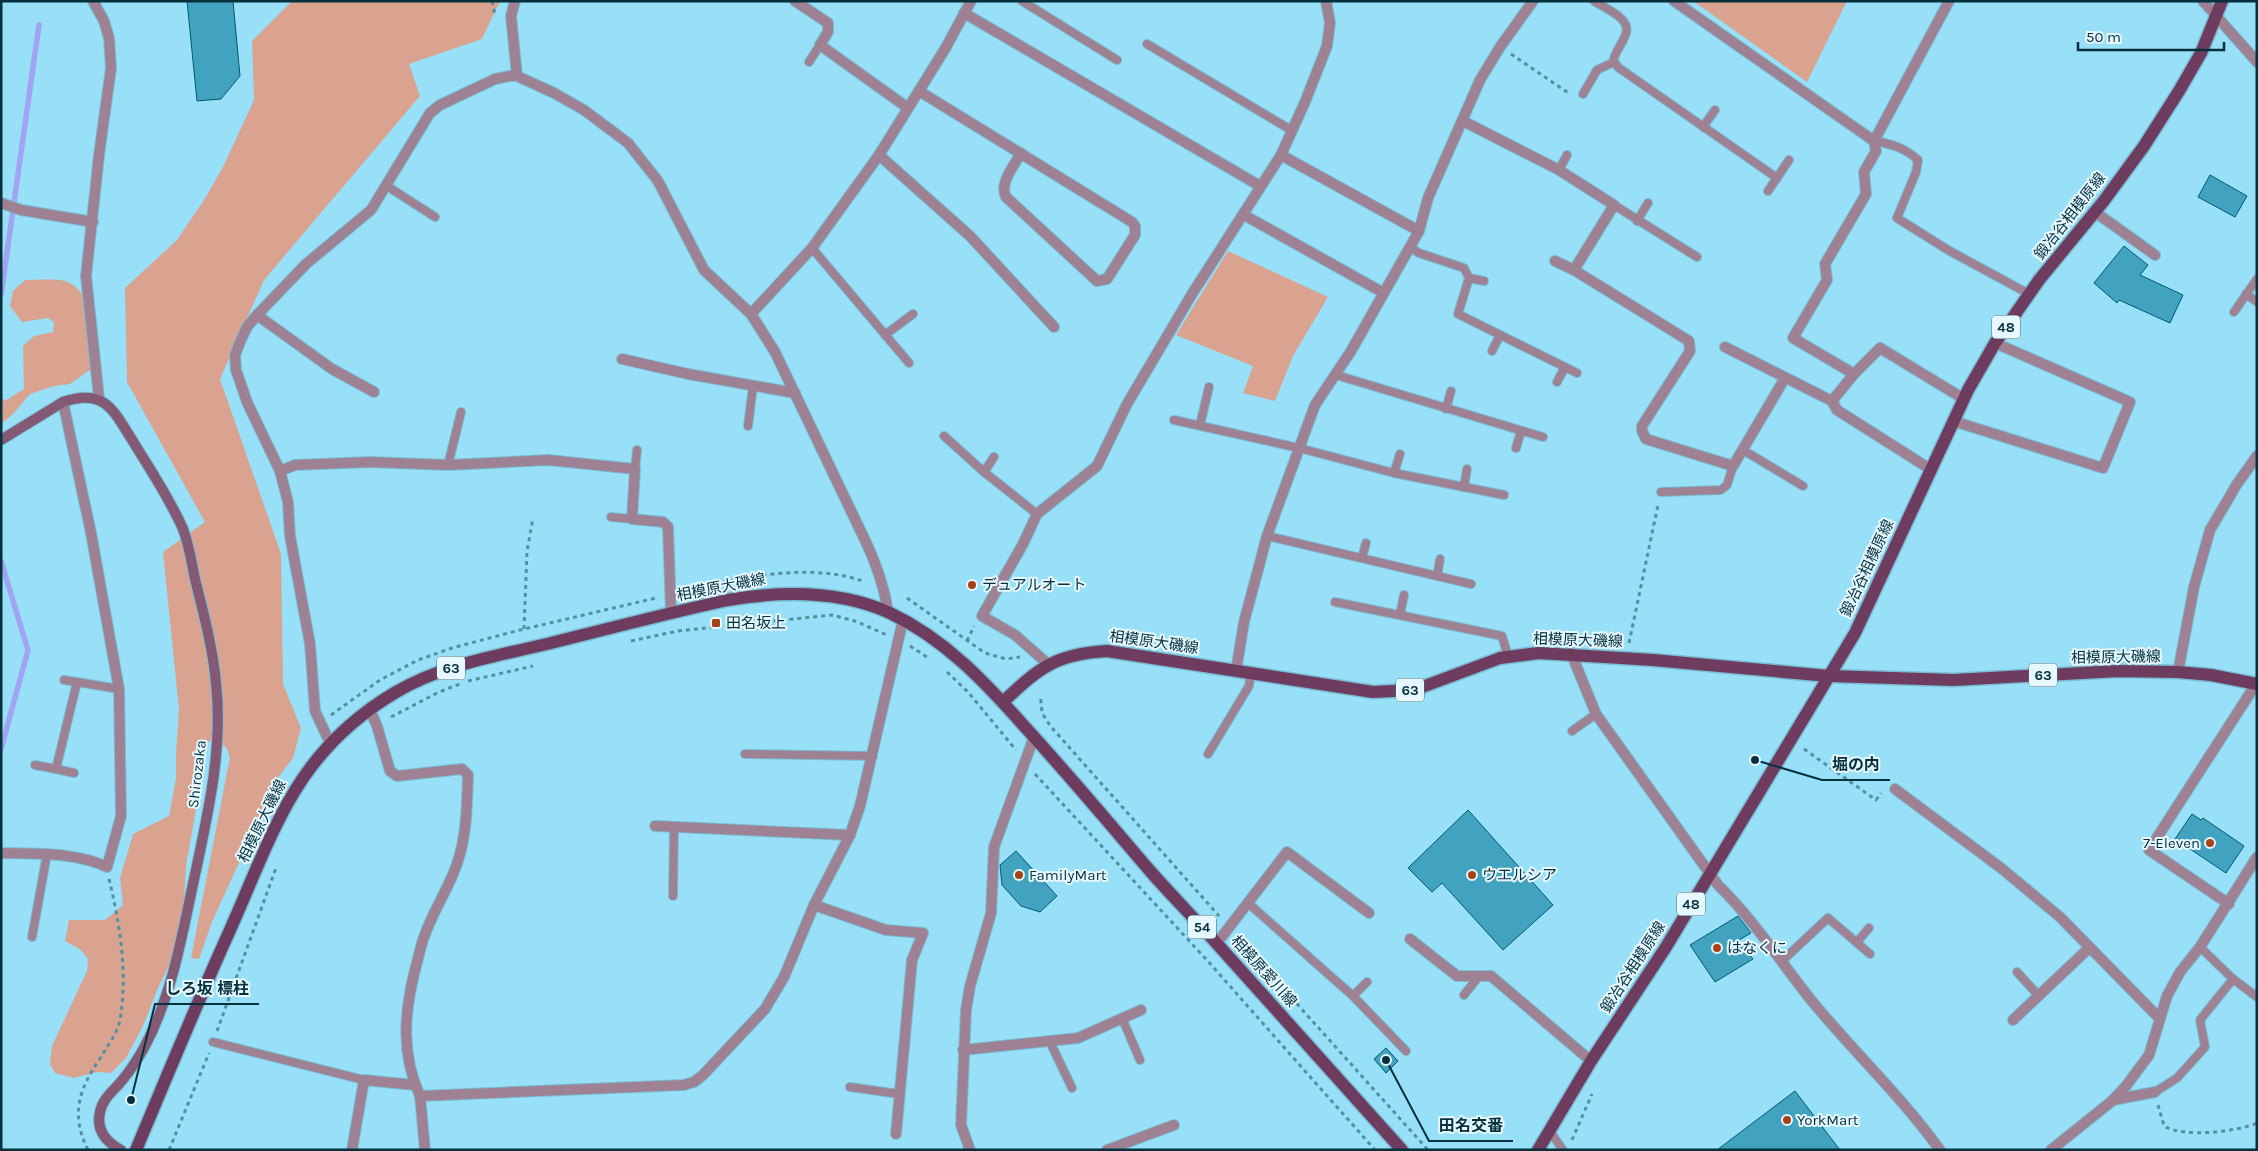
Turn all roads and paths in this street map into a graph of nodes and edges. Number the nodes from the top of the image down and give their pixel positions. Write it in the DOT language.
graph roads {
  1 [pos="94,1"];
  2 [pos="514,1"];
  3 [pos="795,1"];
  4 [pos="971,1"];
  5 [pos="1022,1"];
  6 [pos="1326,1"];
  7 [pos="1594,1"];
  8 [pos="1674,1"];
  9 [pos="1949,1"];
  10 [pos="2203,1"];
  11 [pos="2222,1"];
  12 [pos="1531,2"];
  13 [pos="964,13"];
  14 [pos="2216,15"];
  15 [pos="1148,44"];
  16 [pos="820,45"];
  17 [pos="1500,47"];
  18 [pos="1117,60"];
  19 [pos="809,62"];
  20 [pos="1614,62"];
  21 [pos="2257,62"];
  22 [pos="517,76"];
  23 [pos="919,91"];
  24 [pos="1583,94"];
  25 [pos="908,108"];
  26 [pos="1715,110"];
  27 [pos="1463,120"];
  28 [pos="1703,127"];
  29 [pos="1291,130"];
  30 [pos="1874,140"];
  31 [pos="1022,154"];
  32 [pos="879,155"];
  33 [pos="1281,155"];
  34 [pos="1567,155"];
  35 [pos="1790,160"];
  36 [pos="1559,170"];
  37 [pos="1777,178"];
  38 [pos="387,186"];
  39 [pos="1260,186"];
  40 [pos="1768,191"];
  41 [pos="1,203"];
  42 [pos="1648,203"];
  43 [pos="1614,205"];
  44 [pos="2095,212"];
  45 [pos="1244,215"];
  46 [pos="434,218"];
  47 [pos="1637,221"];
  48 [pos="93,222"];
  49 [pos="1418,230"];
  50 [pos="1410,247"];
  51 [pos="812,248"];
  52 [pos="2155,255"];
  53 [pos="1697,257"];
  54 [pos="1555,261"];
  55 [pos="1574,270"];
  56 [pos="1468,278"];
  57 [pos="2257,279"];
  58 [pos="1484,281"];
  59 [pos="1382,292"];
  60 [pos="2029,294"];
  61 [pos="2246,294"];
  62 [pos="2257,302"];
  63 [pos="2234,312"];
  64 [pos="750,314"];
  65 [pos="913,314"];
  66 [pos="257,315"];
  67 [pos="1054,327"];
  68 [pos="885,335"];
  69 [pos="1500,335"];
  70 [pos="1995,343"];
  71 [pos="1725,346"];
  72 [pos="1492,351"];
  73 [pos="622,359"];
  74 [pos="909,363"];
  75 [pos="1565,367"];
  76 [pos="1578,373"];
  77 [pos="1854,374"];
  78 [pos="1336,375"];
  79 [pos="1785,378"];
  80 [pos="1557,382"];
  81 [pos="753,386"];
  82 [pos="1209,387"];
  83 [pos="1452,391"];
  84 [pos="374,392"];
  85 [pos="794,393"];
  86 [pos="99,398"];
  87 [pos="1964,399"];
  88 [pos="1832,401"];
  89 [pos="63,402"];
  90 [pos="1446,410"];
  91 [pos="461,412"];
  92 [pos="1174,420"];
  93 [pos="1953,421"];
  94 [pos="1200,425"];
  95 [pos="748,426"];
  96 [pos="1521,431"];
  97 [pos="944,436"];
  98 [pos="1543,437"];
  99 [pos="1,440"];
  100 [pos="1299,448"];
  101 [pos="1516,448"];
  102 [pos="637,450"];
  103 [pos="1742,450"];
  104 [pos="1400,454"];
  105 [pos="2257,456"];
  106 [pos="994,457"];
  107 [pos="448,465"];
  108 [pos="1733,466"];
  109 [pos="635,469"];
  110 [pos="1467,469"];
  111 [pos="1930,469"];
  112 [pos="280,471"];
  113 [pos="984,472"];
  114 [pos="1394,473"];
  115 [pos="1803,486"];
  116 [pos="1464,487"];
  117 [pos="1661,492"];
  118 [pos="1504,495"];
  119 [pos="1037,514"];
  120 [pos="611,517"];
  121 [pos="533,518"];
  122 [pos="632,519"];
  123 [pos="1267,536"];
  124 [pos="1366,543"];
  125 [pos="1362,558"];
  126 [pos="1440,559"];
  127 [pos="1436,576"];
  128 [pos="1471,584"];
  129 [pos="1404,595"];
  130 [pos="907,598"];
  131 [pos="1334,602"];
  132 [pos="888,612"];
  133 [pos="671,613"];
  134 [pos="1400,615"];
  135 [pos="903,620"];
  136 [pos="524,629"];
  137 [pos="900,641"];
  138 [pos="626,642"];
  139 [pos="1632,648"];
  140 [pos="1571,654"];
  141 [pos="1508,656"];
  142 [pos="1006,659"];
  143 [pos="936,662"];
  144 [pos="1048,664"];
  145 [pos="535,665"];
  146 [pos="942,668"];
  147 [pos="1236,671"];
  148 [pos="2178,672"];
  149 [pos="1252,673"];
  150 [pos="1829,676"];
  151 [pos="64,680"];
  152 [pos="77,682"];
  153 [pos="2256,684"];
  154 [pos="119,689"];
  155 [pos="1003,702"];
  156 [pos="370,710"];
  157 [pos="1596,714"];
  158 [pos="377,726"];
  159 [pos="1572,731"];
  160 [pos="1034,737"];
  161 [pos="330,743"];
  162 [pos="1802,747"];
  163 [pos="744,754"];
  164 [pos="1208,754"];
  165 [pos="872,756"];
  166 [pos="1025,762"];
  167 [pos="35,766"];
  168 [pos="56,770"];
  169 [pos="74,773"];
  170 [pos="1895,789"];
  171 [pos="655,826"];
  172 [pos="674,827"];
  173 [pos="850,835"];
  174 [pos="1,853"];
  175 [pos="47,854"];
  176 [pos="2257,857"];
  177 [pos="278,862"];
  178 [pos="107,867"];
  179 [pos="1710,873"];
  180 [pos="673,896"];
  181 [pos="1248,903"];
  182 [pos="2229,904"];
  183 [pos="814,905"];
  184 [pos="1369,913"];
  185 [pos="1869,928"];
  186 [pos="32,937"];
  187 [pos="1410,939"];
  188 [pos="1857,942"];
  189 [pos="1217,943"];
  190 [pos="2200,947"];
  191 [pos="2089,948"];
  192 [pos="1870,954"];
  193 [pos="1782,960"];
  194 [pos="2017,972"];
  195 [pos="1480,976"];
  196 [pos="2233,979"];
  197 [pos="1366,982"];
  198 [pos="1464,995"];
  199 [pos="1353,996"];
  200 [pos="2039,996"];
  201 [pos="2257,996"];
  202 [pos="1141,1010"];
  203 [pos="1122,1018"];
  204 [pos="2013,1020"];
  205 [pos="2160,1020"];
  206 [pos="1049,1040"];
  207 [pos="213,1042"];
  208 [pos="963,1050"];
  209 [pos="1406,1051"];
  210 [pos="1140,1060"];
  211 [pos="1591,1061"];
  212 [pos="364,1080"];
  213 [pos="415,1085"];
  214 [pos="850,1087"];
  215 [pos="1072,1088"];
  216 [pos="2156,1092"];
  217 [pos="899,1094"];
  218 [pos="420,1096"];
  219 [pos="2112,1101"];
  220 [pos="2257,1123"];
  221 [pos="1174,1125"];
  222 [pos="1549,1130"];
  223 [pos="896,1134"];
  224 [pos="88,1150"];
  225 [pos="121,1150"];
  226 [pos="136,1150"];
  227 [pos="169,1150"];
  228 [pos="352,1150"];
  229 [pos="426,1150"];
  230 [pos="970,1150"];
  231 [pos="1107,1150"];
  232 [pos="1375,1150"];
  233 [pos="1402,1150"];
  234 [pos="1538,1150"];
  235 [pos="1563,1150"];
  236 [pos="1940,1150"];
  237 [pos="2051,1150"];
  1 -- 48 [label="street"];
  2 -- 22 [label="street"];
  3 -- 16 [label="street"];
  4 -- 13 [label="street"];
  5 -- 18 [label="lane"];
  6 -- 29 [label="street"];
  7 -- 20 [label="lane"];
  8 -- 30 [label="street"];
  9 -- 30 [label="street"];
  10 -- 14 [label="street"];
  11 -- 14 [label="main road, 鍛冶谷相模原線 / 48"];
  12 -- 17 [label="street"];
  13 -- 23 [label="street"];
  13 -- 39 [label="street"];
  14 -- 21 [label="street"];
  14 -- 44 [label="main road, 鍛冶谷相模原線 / 48"];
  15 -- 29 [label="lane"];
  16 -- 19 [label="lane"];
  16 -- 25 [label="street"];
  17 -- 24 [label="path"];
  17 -- 27 [label="street"];
  20 -- 24 [label="lane"];
  20 -- 28 [label="lane"];
  22 -- 38 [label="street"];
  22 -- 64 [label="street"];
  23 -- 25 [label="street"];
  23 -- 31 [label="street"];
  25 -- 32 [label="street"];
  26 -- 28 [label="lane"];
  27 -- 36 [label="street"];
  27 -- 49 [label="street"];
  28 -- 37 [label="lane"];
  29 -- 33 [label="street"];
  30 -- 60 [label="lane"];
  30 -- 77 [label="street"];
  31 -- 31 [label="street"];
  32 -- 51 [label="street"];
  32 -- 67 [label="street"];
  33 -- 39 [label="street"];
  33 -- 49 [label="street"];
  34 -- 36 [label="lane"];
  35 -- 37 [label="lane"];
  36 -- 43 [label="street"];
  37 -- 40 [label="lane"];
  38 -- 46 [label="lane"];
  38 -- 66 [label="street"];
  39 -- 45 [label="street"];
  41 -- 48 [label="street"];
  42 -- 47 [label="lane"];
  43 -- 47 [label="lane"];
  43 -- 55 [label="street"];
  44 -- 52 [label="street"];
  44 -- 60 [label="main road, 鍛冶谷相模原線 / 48"];
  45 -- 59 [label="street"];
  45 -- 119 [label="street"];
  47 -- 53 [label="lane"];
  48 -- 86 [label="street"];
  49 -- 50 [label="street"];
  50 -- 56 [label="lane"];
  50 -- 59 [label="street"];
  51 -- 64 [label="street"];
  51 -- 68 [label="lane"];
  54 -- 55 [label="street"];
  55 -- 108 [label="street"];
  56 -- 58 [label="lane"];
  56 -- 69 [label="lane"];
  57 -- 61 [label="lane"];
  59 -- 78 [label="street"];
  60 -- 70 [label="main road, 鍛冶谷相模原線 / 48"];
  61 -- 62 [label="lane"];
  61 -- 63 [label="lane"];
  64 -- 85 [label="street"];
  65 -- 68 [label="lane"];
  66 -- 84 [label="street"];
  66 -- 112 [label="street"];
  68 -- 74 [label="lane"];
  69 -- 72 [label="lane"];
  69 -- 75 [label="lane"];
  70 -- 87 [label="main road, 鍛冶谷相模原線 / 48"];
  70 -- 93 [label="street"];
  71 -- 79 [label="street"];
  73 -- 81 [label="street"];
  75 -- 76 [label="lane"];
  75 -- 80 [label="lane"];
  77 -- 87 [label="street"];
  77 -- 88 [label="street"];
  78 -- 90 [label="lane"];
  78 -- 100 [label="street"];
  79 -- 88 [label="street"];
  79 -- 103 [label="street"];
  81 -- 85 [label="street"];
  81 -- 95 [label="lane"];
  82 -- 94 [label="lane"];
  83 -- 90 [label="lane"];
  85 -- 132 [label="street"];
  86 -- 89 [label="street"];
  86 -- 225 [label="street, Shirozaka"];
  87 -- 93 [label="main road, 鍛冶谷相模原線 / 48"];
  88 -- 111 [label="street"];
  89 -- 99 [label="street"];
  89 -- 154 [label="street"];
  90 -- 96 [label="lane"];
  91 -- 107 [label="lane"];
  92 -- 94 [label="lane"];
  93 -- 111 [label="main road, 鍛冶谷相模原線 / 48"];
  94 -- 100 [label="lane"];
  96 -- 98 [label="lane"];
  96 -- 101 [label="lane"];
  97 -- 113 [label="lane"];
  100 -- 114 [label="lane"];
  100 -- 123 [label="street"];
  102 -- 109 [label="lane"];
  103 -- 108 [label="street"];
  103 -- 115 [label="lane"];
  104 -- 114 [label="lane"];
  105 -- 148 [label="street"];
  106 -- 113 [label="lane"];
  107 -- 109 [label="street"];
  107 -- 112 [label="street"];
  108 -- 117 [label="lane"];
  109 -- 122 [label="street"];
  110 -- 116 [label="lane"];
  111 -- 150 [label="main road, 鍛冶谷相模原線 / 48"];
  112 -- 161 [label="street"];
  113 -- 119 [label="lane"];
  114 -- 116 [label="lane"];
  116 -- 118 [label="lane"];
  117 -- 139 [label="path"];
  119 -- 144 [label="street"];
  120 -- 122 [label="lane"];
  121 -- 136 [label="path"];
  122 -- 133 [label="street"];
  123 -- 125 [label="lane"];
  123 -- 147 [label="street"];
  124 -- 125 [label="lane"];
  125 -- 127 [label="lane"];
  126 -- 127 [label="lane"];
  127 -- 128 [label="lane"];
  129 -- 134 [label="lane"];
  130 -- 142 [label="path"];
  131 -- 134 [label="lane"];
  132 -- 133 [label="main road, 相模原大磯線 / 63"];
  132 -- 135 [label="main road, 相模原大磯線 / 63"];
  133 -- 156 [label="main road, 相模原大磯線 / 63"];
  134 -- 141 [label="lane"];
  135 -- 137 [label="street"];
  135 -- 155 [label="main road, 相模原大磯線 / 63"];
  137 -- 138 [label="path"];
  137 -- 143 [label="path"];
  137 -- 165 [label="street"];
  140 -- 141 [label="main road, 相模原大磯線 / 63"];
  140 -- 150 [label="main road, 相模原大磯線 / 63"];
  140 -- 157 [label="street"];
  141 -- 149 [label="main road, 相模原大磯線 / 63"];
  144 -- 147 [label="main road, 相模原大磯線 / 63"];
  144 -- 155 [label="main road, 相模原大磯線 / 63"];
  145 -- 158 [label="path"];
  146 -- 166 [label="path"];
  147 -- 149 [label="main road, 相模原大磯線 / 63"];
  148 -- 150 [label="main road, 相模原大磯線 / 63"];
  148 -- 153 [label="main road, 相模原大磯線 / 63"];
  149 -- 164 [label="lane"];
  150 -- 179 [label="main road, 鍛冶谷相模原線 / 48"];
  151 -- 152 [label="lane"];
  152 -- 154 [label="lane"];
  152 -- 168 [label="lane"];
  153 -- 182 [label="street"];
  154 -- 178 [label="street"];
  155 -- 160 [label="main road, 相模原愛川線 / 54"];
  156 -- 158 [label="street"];
  156 -- 161 [label="main road, 相模原大磯線 / 63"];
  157 -- 159 [label="lane"];
  157 -- 179 [label="street"];
  158 -- 213 [label="street"];
  160 -- 166 [label="street"];
  160 -- 189 [label="main road, 相模原愛川線 / 54"];
  161 -- 226 [label="main road, 相模原大磯線 / 63"];
  162 -- 170 [label="path"];
  163 -- 165 [label="lane"];
  165 -- 173 [label="street"];
  166 -- 208 [label="street"];
  166 -- 232 [label="path"];
  167 -- 168 [label="lane"];
  168 -- 169 [label="lane"];
  170 -- 191 [label="street"];
  171 -- 172 [label="street"];
  172 -- 173 [label="street"];
  172 -- 180 [label="lane"];
  173 -- 183 [label="street"];
  174 -- 175 [label="street"];
  175 -- 178 [label="street"];
  175 -- 186 [label="lane"];
  176 -- 182 [label="street"];
  177 -- 207 [label="path"];
  178 -- 224 [label="path"];
  179 -- 193 [label="street"];
  179 -- 211 [label="main road, 鍛冶谷相模原線 / 48"];
  181 -- 184 [label="street"];
  181 -- 189 [label="street"];
  181 -- 199 [label="lane"];
  182 -- 190 [label="street"];
  183 -- 217 [label="street"];
  183 -- 218 [label="street"];
  185 -- 188 [label="lane"];
  187 -- 195 [label="street"];
  188 -- 192 [label="lane"];
  188 -- 193 [label="lane"];
  189 -- 233 [label="main road, 相模原愛川線 / 54"];
  190 -- 196 [label="lane"];
  190 -- 205 [label="street"];
  191 -- 200 [label="street"];
  191 -- 205 [label="street"];
  193 -- 236 [label="street"];
  194 -- 200 [label="lane"];
  195 -- 198 [label="lane"];
  195 -- 211 [label="street"];
  196 -- 201 [label="lane"];
  196 -- 216 [label="lane"];
  197 -- 199 [label="lane"];
  199 -- 209 [label="lane"];
  200 -- 204 [label="street"];
  202 -- 203 [label="street"];
  203 -- 206 [label="street"];
  203 -- 210 [label="lane"];
  205 -- 219 [label="street"];
  206 -- 208 [label="street"];
  206 -- 215 [label="lane"];
  207 -- 212 [label="lane"];
  207 -- 227 [label="path"];
  208 -- 230 [label="street"];
  211 -- 222 [label="main road, 鍛冶谷相模原線 / 48"];
  212 -- 213 [label="street"];
  212 -- 228 [label="street"];
  213 -- 218 [label="street"];
  214 -- 217 [label="lane"];
  216 -- 219 [label="street"];
  216 -- 220 [label="path"];
  217 -- 223 [label="street"];
  218 -- 229 [label="street"];
  219 -- 237 [label="street"];
  221 -- 231 [label="street"];
  222 -- 234 [label="main road, 鍛冶谷相模原線 / 48"];
  222 -- 235 [label="lane"];
}
